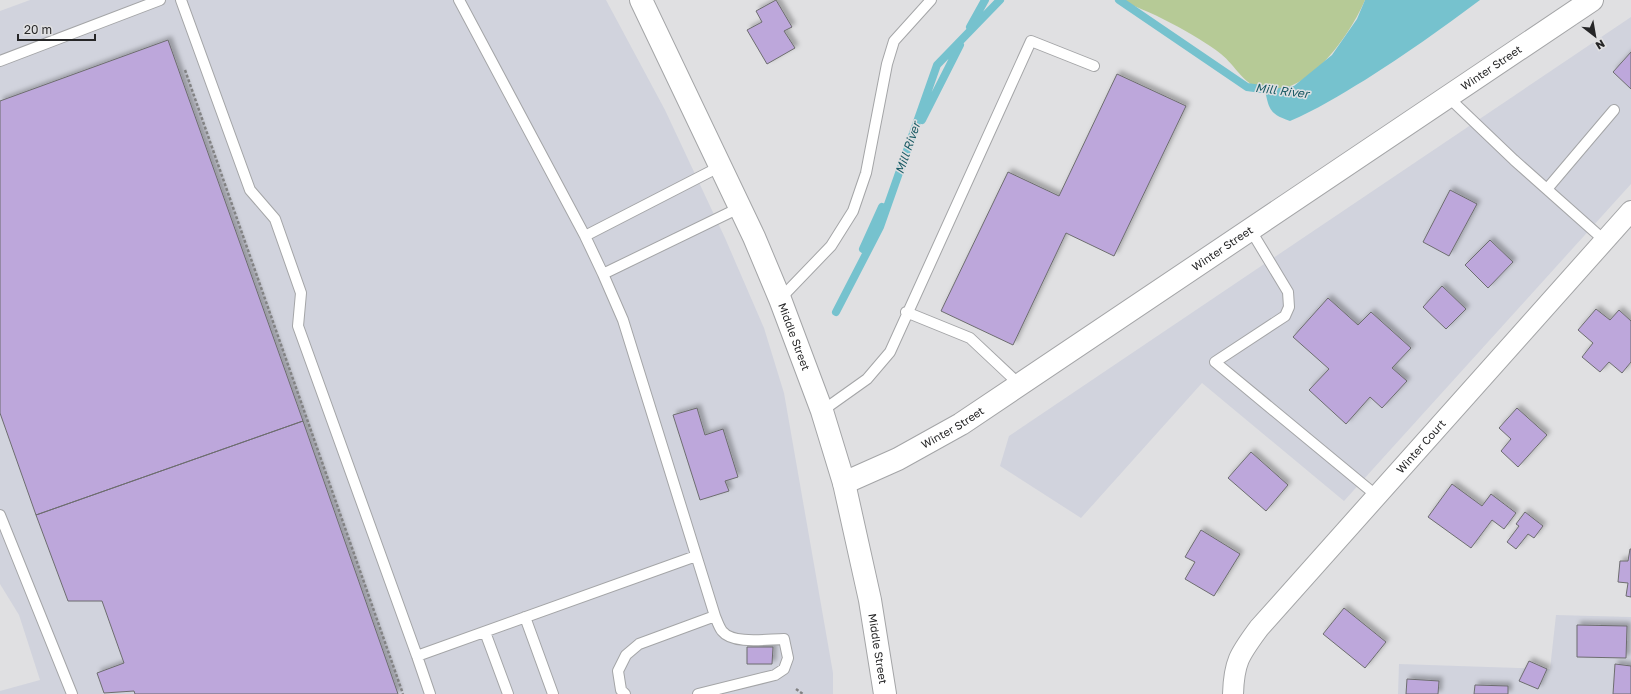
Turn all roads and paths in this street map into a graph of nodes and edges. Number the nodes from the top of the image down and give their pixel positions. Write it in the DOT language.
graph roads {
  1 [pos="160,0"];
  2 [pos="181,0"];
  3 [pos="459,0"];
  4 [pos="641,0"];
  5 [pos="931,0"];
  6 [pos="1592,0"];
  7 [pos="0,61"];
  8 [pos="182,63"];
  9 [pos="1094,66"];
  10 [pos="1447,96"];
  11 [pos="1614,110"];
  12 [pos="721,166"];
  13 [pos="1547,189"];
  14 [pos="739,208"];
  15 [pos="1631,211"];
  16 [pos="1250,229"];
  17 [pos="585,236"];
  18 [pos="1604,240"];
  19 [pos="603,274"];
  20 [pos="780,300"];
  21 [pos="906,312"];
  22 [pos="1020,384"];
  23 [pos="822,411"];
  24 [pos="844,483"];
  25 [pos="1377,496"];
  26 [pos="0,515"];
  27 [pos="696,556"];
  28 [pos="715,616"];
  29 [pos="525,617"];
  30 [pos="485,632"];
  31 [pos="417,656"];
  32 [pos="796,689"];
  33 [pos="72,694"];
  34 [pos="403,694"];
  35 [pos="430,694"];
  36 [pos="508,694"];
  37 [pos="553,694"];
  38 [pos="625,694"];
  39 [pos="698,694"];
  40 [pos="803,694"];
  41 [pos="885,694"];
  42 [pos="1233,694"];
  1 -- 7 [label="lane"];
  2 -- 31 [label="lane"];
  3 -- 17 [label="lane"];
  4 -- 12 [label="main road, Middle Street"];
  5 -- 20 [label="lane"];
  6 -- 10 [label="main road, Winter Street"];
  8 -- 34 [label="path"];
  9 -- 21 [label="lane"];
  10 -- 13 [label="lane"];
  10 -- 16 [label="main road, Winter Street"];
  11 -- 13 [label="lane"];
  12 -- 14 [label="main road, Middle Street"];
  12 -- 17 [label="lane"];
  13 -- 18 [label="lane"];
  14 -- 19 [label="lane"];
  14 -- 20 [label="main road, Middle Street"];
  15 -- 18 [label="street, Winter Court"];
  16 -- 22 [label="main road, Winter Street"];
  16 -- 25 [label="lane"];
  17 -- 19 [label="lane"];
  18 -- 25 [label="street, Winter Court"];
  19 -- 27 [label="lane"];
  20 -- 23 [label="main road, Middle Street"];
  21 -- 22 [label="lane"];
  21 -- 23 [label="lane"];
  22 -- 24 [label="main road, Winter Street"];
  23 -- 24 [label="main road, Middle Street"];
  24 -- 41 [label="main road, Middle Street"];
  25 -- 42 [label="street, Winter Court"];
  26 -- 33 [label="lane"];
  27 -- 28 [label="lane"];
  27 -- 29 [label="lane"];
  28 -- 38 [label="lane"];
  28 -- 39 [label="lane"];
  29 -- 30 [label="lane"];
  29 -- 37 [label="lane"];
  30 -- 31 [label="lane"];
  30 -- 36 [label="lane"];
  31 -- 35 [label="lane"];
  32 -- 40 [label="path"];
}
